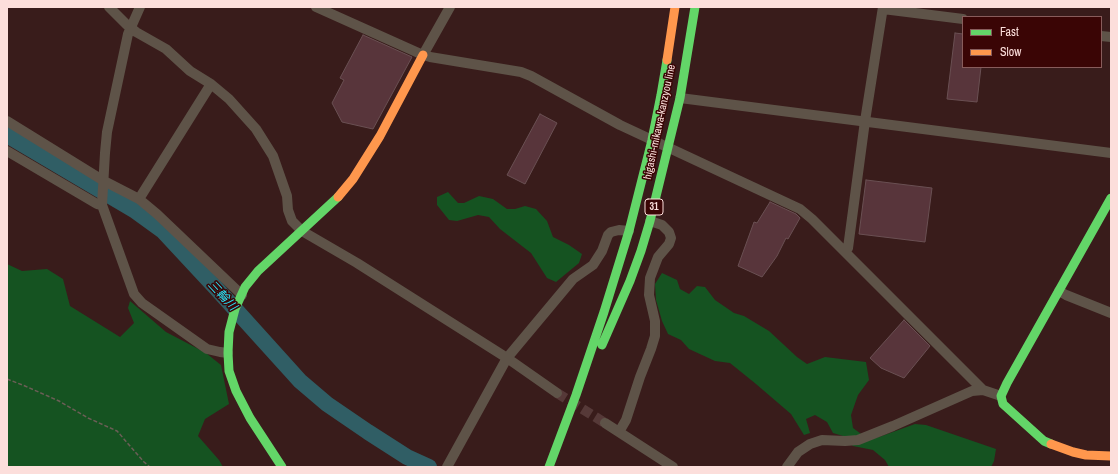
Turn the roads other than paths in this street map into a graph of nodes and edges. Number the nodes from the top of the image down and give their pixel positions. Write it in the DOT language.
graph roads {
  1 [pos="109,7"];
  2 [pos="140,7"];
  3 [pos="316,7"];
  4 [pos="450,7"];
  5 [pos="675,7"];
  6 [pos="695,7"];
  7 [pos="883,8"];
  8 [pos="962,19"];
  9 [pos="131,28"];
  10 [pos="423,55"];
  11 [pos="211,84"];
  12 [pos="680,98"];
  13 [pos="7,121"];
  14 [pos="865,121"];
  15 [pos="652,140"];
  16 [pos="668,148"];
  17 [pos="7,151"];
  18 [pos="1111,153"];
  19 [pos="104,182"];
  20 [pos="1111,198"];
  21 [pos="139,199"];
  22 [pos="102,203"];
  23 [pos="650,221"];
  24 [pos="302,231"];
  25 [pos="629,231"];
  26 [pos="845,252"];
  27 [pos="1059,291"];
  28 [pos="241,297"];
  29 [pos="1111,313"];
  30 [pos="228,352"];
  31 [pos="507,358"];
  32 [pos="983,390"];
  33 [pos="557,393"];
  34 [pos="576,395"];
  35 [pos="1001,396"];
  36 [pos="605,423"];
  37 [pos="619,432"];
  38 [pos="1111,456"];
  39 [pos="448,465"];
  40 [pos="282,467"];
  41 [pos="549,467"];
  42 [pos="673,467"];
  43 [pos="787,467"];
  1 -- 9 [label="street"];
  2 -- 9 [label="street"];
  3 -- 10 [label="street"];
  4 -- 10 [label="street"];
  5 -- 15 [label="main road, higashi-mikawa-kanzyou line / 31"];
  6 -- 12 [label="main road, higashi-mikawa-kanzyou line / 31"];
  7 -- 8 [label="street"];
  7 -- 14 [label="street"];
  9 -- 11 [label="street"];
  9 -- 19 [label="street"];
  10 -- 15 [label="street"];
  10 -- 24 [label="main road"];
  11 -- 21 [label="street"];
  11 -- 24 [label="street"];
  12 -- 14 [label="street"];
  12 -- 16 [label="main road, higashi-mikawa-kanzyou line / 31"];
  13 -- 19 [label="street"];
  14 -- 18 [label="street"];
  14 -- 26 [label="street"];
  15 -- 16 [label="street"];
  15 -- 25 [label="main road, higashi-mikawa-kanzyou line / 31"];
  16 -- 23 [label="main road, higashi-mikawa-kanzyou line / 31"];
  16 -- 26 [label="street"];
  17 -- 22 [label="street"];
  19 -- 21 [label="street"];
  19 -- 22 [label="street"];
  20 -- 27 [label="main road"];
  21 -- 28 [label="street"];
  22 -- 30 [label="street"];
  23 -- 34 [label="main road, higashi-mikawa-kanzyou line / 31"];
  23 -- 37 [label="street"];
  24 -- 28 [label="main road"];
  24 -- 31 [label="street"];
  25 -- 31 [label="street"];
  25 -- 34 [label="main road, higashi-mikawa-kanzyou line / 31"];
  26 -- 32 [label="street"];
  27 -- 29 [label="street"];
  27 -- 35 [label="main road"];
  28 -- 30 [label="main road"];
  30 -- 40 [label="main road"];
  31 -- 33 [label="street"];
  31 -- 39 [label="street"];
  32 -- 35 [label="street"];
  32 -- 43 [label="street"];
  34 -- 41 [label="main road, higashi-mikawa-kanzyou line / 31"];
  35 -- 38 [label="main road"];
  36 -- 37 [label="street"];
  37 -- 42 [label="street"];
}
